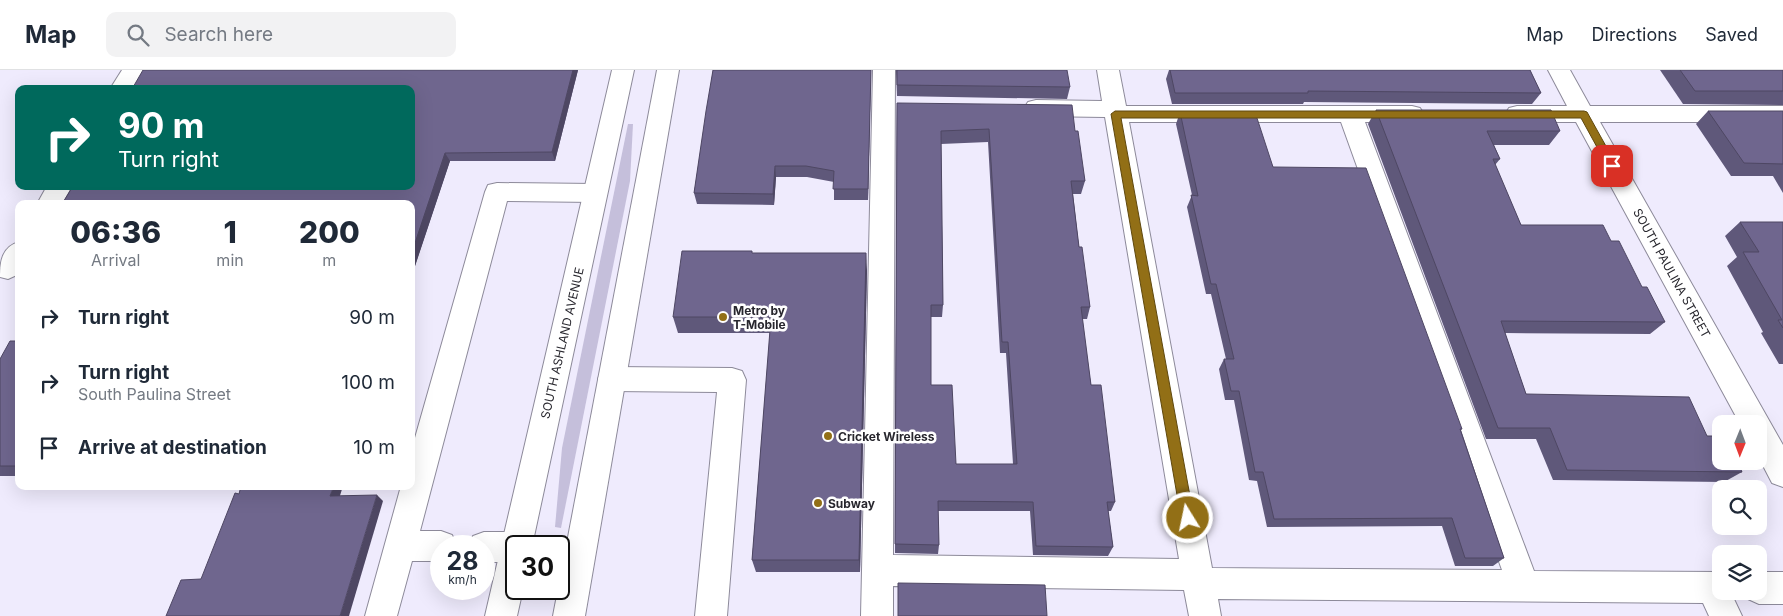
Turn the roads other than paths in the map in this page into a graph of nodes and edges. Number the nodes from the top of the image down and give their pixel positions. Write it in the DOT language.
graph roads {
  1 [pos="133,70"];
  2 [pos="623,70"];
  3 [pos="668,70"];
  4 [pos="884,70"];
  5 [pos="1108,70"];
  6 [pos="1559,70"];
  7 [pos="124,85"];
  8 [pos="1017,108"];
  9 [pos="1115,112"];
  10 [pos="1350,114"];
  11 [pos="1429,114"];
  12 [pos="1498,114"];
  13 [pos="1584,114"];
  14 [pos="1783,114"];
  15 [pos="595,193"];
  16 [pos="612,379"];
  17 [pos="1751,415"];
  18 [pos="1768,446"];
  19 [pos="1783,473"];
  20 [pos="519,535"];
  21 [pos="400,546"];
  22 [pos="430,546"];
  23 [pos="877,570"];
  24 [pos="1199,579"];
  25 [pos="1524,586"];
  26 [pos="1712,588"];
  27 [pos="1767,588"];
  28 [pos="1783,588"];
  29 [pos="505,598"];
  30 [pos="1721,600"];
  31 [pos="381,616"];
  32 [pos="501,616"];
  33 [pos="569,616"];
  34 [pos="711,616"];
  35 [pos="877,616"];
  36 [pos="1205,616"];
  37 [pos="1726,616"];
  1 -- 7 [label="main road"];
  2 -- 15 [label="main road, SOUTH ASHLAND AVENUE"];
  3 -- 16 [label="main road"];
  4 -- 23 [label="main road"];
  5 -- 9 [label="main road"];
  6 -- 13 [label="main road, SOUTH PAULINA STREET"];
  8 -- 9 [label="main road"];
  9 -- 10 [label="main road"];
  9 -- 24 [label="main road"];
  10 -- 11 [label="main road"];
  10 -- 25 [label="main road"];
  12 -- 13 [label="main road"];
  13 -- 14 [label="main road"];
  13 -- 17 [label="main road, SOUTH PAULINA STREET"];
  15 -- 20 [label="main road, SOUTH ASHLAND AVENUE"];
  15 -- 21 [label="main road"];
  16 -- 33 [label="main road"];
  16 -- 34 [label="main road"];
  18 -- 19 [label="main road"];
  21 -- 22 [label="main road"];
  21 -- 31 [label="main road"];
  23 -- 24 [label="main road"];
  23 -- 35 [label="main road"];
  24 -- 25 [label="main road"];
  24 -- 36 [label="main road"];
  25 -- 26 [label="main road"];
  27 -- 28 [label="main road"];
  29 -- 32 [label="main road, SOUTH ASHLAND AVENUE"];
  30 -- 37 [label="main road"];
}
